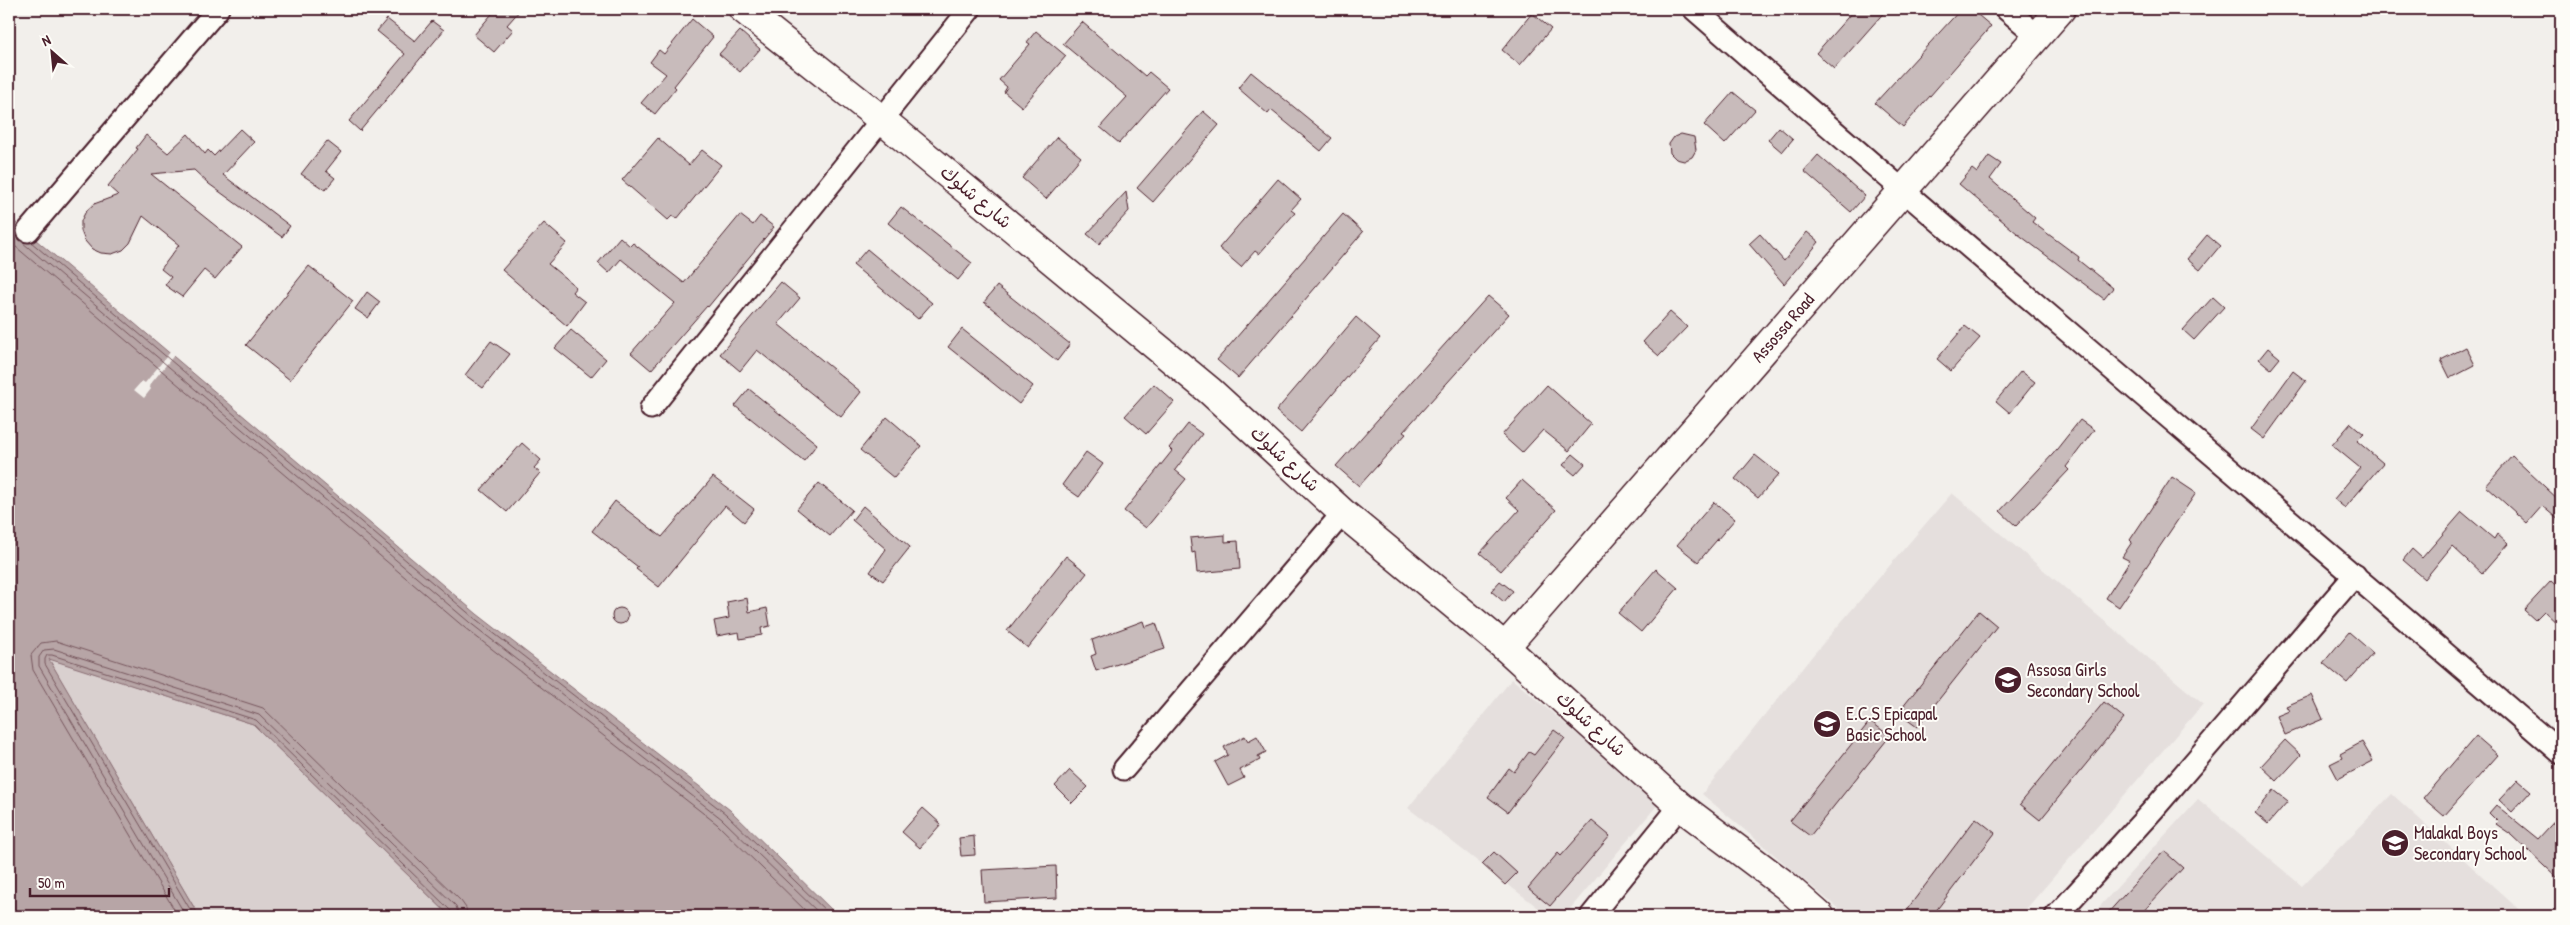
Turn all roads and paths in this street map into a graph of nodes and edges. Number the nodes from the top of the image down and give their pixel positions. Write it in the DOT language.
graph roads {
  1 [pos="218,9"];
  2 [pos="743,9"];
  3 [pos="970,9"];
  4 [pos="1694,9"];
  5 [pos="2006,9"];
  6 [pos="2061,9"];
  7 [pos="2038,36"];
  8 [pos="881,119"];
  9 [pos="1902,191"];
  10 [pos="28,230"];
  11 [pos="650,408"];
  12 [pos="1343,513"];
  13 [pos="2355,575"];
  14 [pos="1505,647"];
  15 [pos="2561,753"];
  16 [pos="1124,769"];
  17 [pos="1680,806"];
  18 [pos="1591,916"];
  19 [pos="1820,916"];
  20 [pos="2056,916"];
  1 -- 10 [label="street"];
  2 -- 8 [label="street, شارع شلوك"];
  3 -- 8 [label="street"];
  4 -- 9 [label="street"];
  5 -- 7 [label="street"];
  6 -- 7 [label="street, Assossa Road"];
  7 -- 9 [label="street, Assossa Road"];
  8 -- 11 [label="street"];
  8 -- 12 [label="street, شارع شلوك"];
  9 -- 13 [label="street"];
  9 -- 14 [label="street, Assossa Road"];
  12 -- 14 [label="street, شارع شلوك"];
  12 -- 16 [label="street"];
  13 -- 15 [label="street"];
  13 -- 20 [label="street"];
  14 -- 17 [label="street, شارع شلوك"];
  17 -- 18 [label="street"];
  17 -- 19 [label="street, شارع شلوك"];
}
